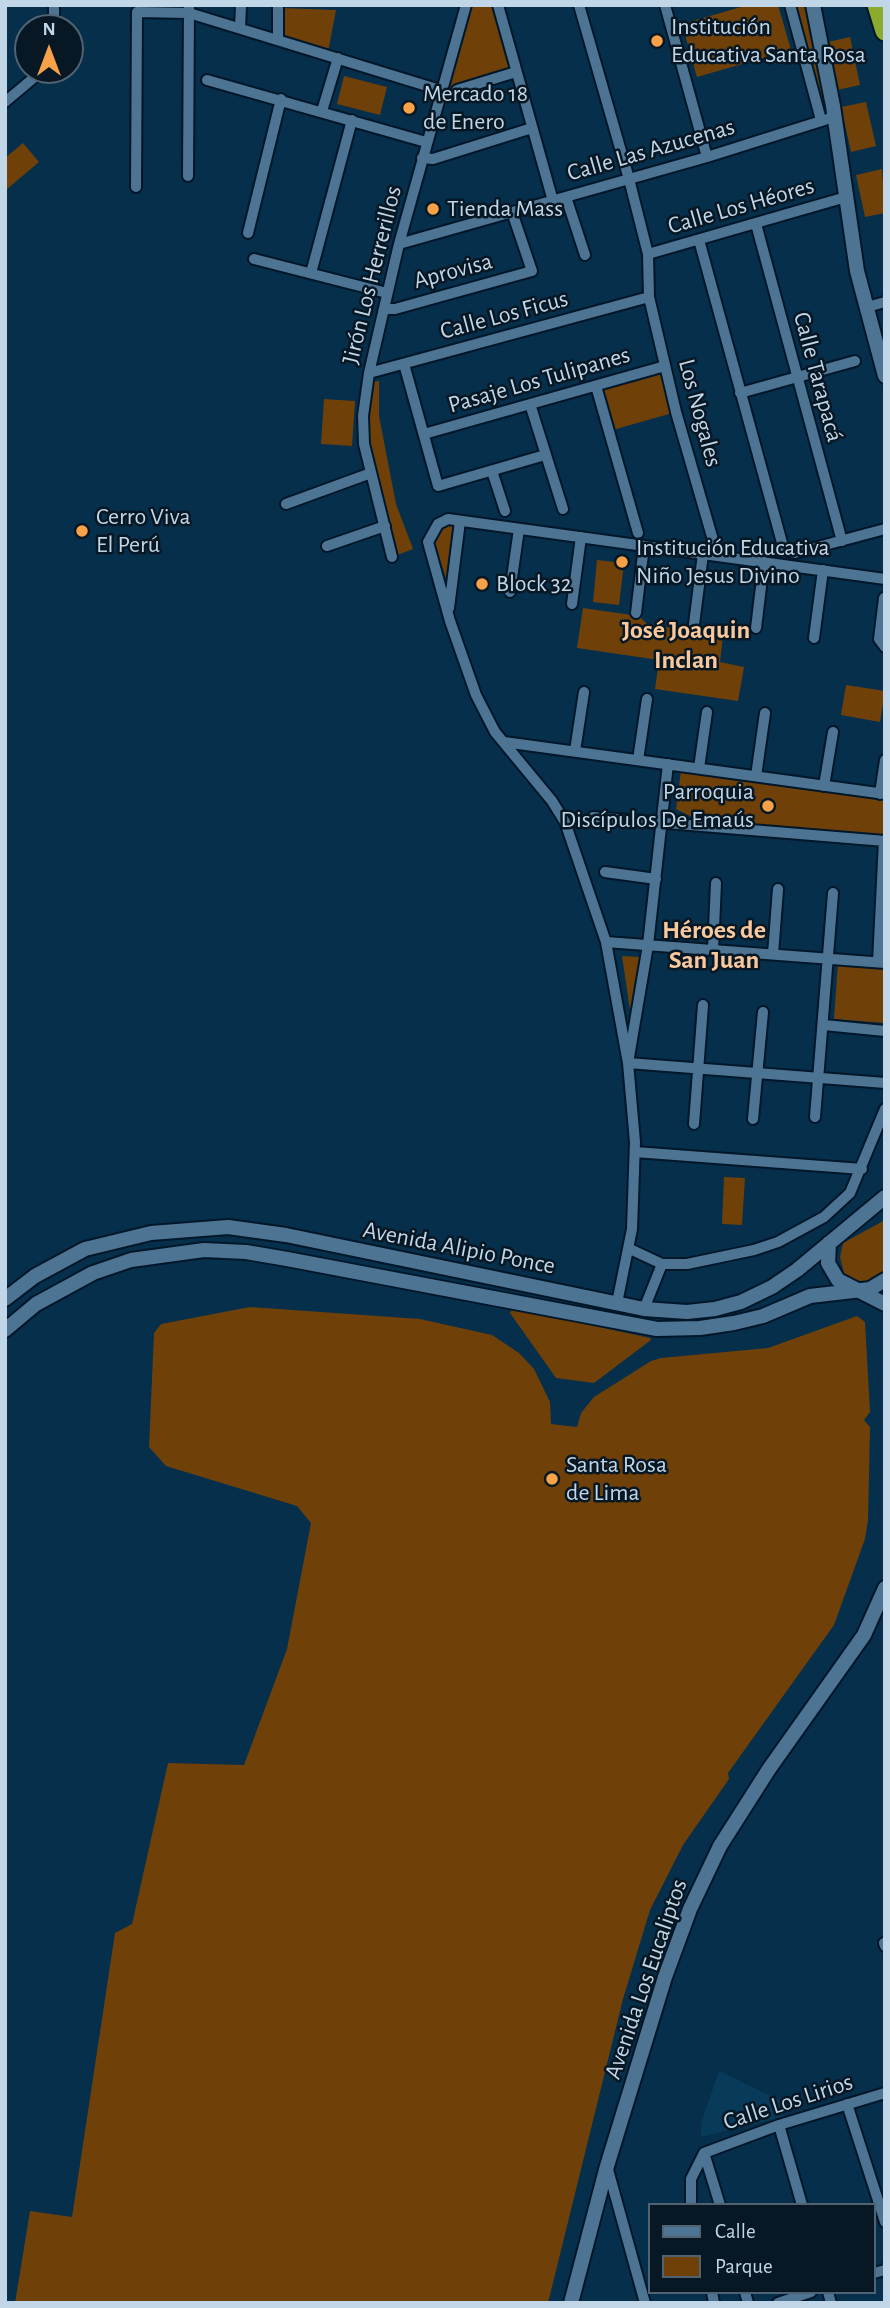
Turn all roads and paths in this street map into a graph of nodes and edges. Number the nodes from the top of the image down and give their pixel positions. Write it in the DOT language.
graph roads {
  1 [pos="241,5"];
  2 [pos="278,5"];
  3 [pos="466,5"];
  4 [pos="498,5"];
  5 [pos="579,5"];
  6 [pos="665,5"];
  7 [pos="790,5"];
  8 [pos="813,5"];
  9 [pos="877,5"];
  10 [pos="189,9"];
  11 [pos="240,28"];
  12 [pos="885,31"];
  13 [pos="278,39"];
  14 [pos="338,58"];
  15 [pos="516,72"];
  16 [pos="207,80"];
  17 [pos="26,84"];
  18 [pos="440,90"];
  19 [pos="457,90"];
  20 [pos="281,99"];
  21 [pos="5,102"];
  22 [pos="322,111"];
  23 [pos="828,118"];
  24 [pos="352,120"];
  25 [pos="532,128"];
  26 [pos="426,142"];
  27 [pos="707,157"];
  28 [pos="422,158"];
  29 [pos="188,176"];
  30 [pos="629,179"];
  31 [pos="136,187"];
  32 [pos="566,197"];
  33 [pos="846,197"];
  34 [pos="553,201"];
  35 [pos="513,212"];
  36 [pos="756,224"];
  37 [pos="248,233"];
  38 [pos="699,240"];
  39 [pos="399,244"];
  40 [pos="648,254"];
  41 [pos="584,256"];
  42 [pos="254,259"];
  43 [pos="311,273"];
  44 [pos="387,293"];
  45 [pos="649,297"];
  46 [pos="885,302"];
  47 [pos="867,307"];
  48 [pos="384,309"];
  49 [pos="855,361"];
  50 [pos="404,364"];
  51 [pos="665,366"];
  52 [pos="369,373"];
  53 [pos="885,374"];
  54 [pos="796,377"];
  55 [pos="596,386"];
  56 [pos="740,393"];
  57 [pos="530,404"];
  58 [pos="424,433"];
  59 [pos="545,455"];
  60 [pos="492,471"];
  61 [pos="371,473"];
  62 [pos="286,504"];
  63 [pos="563,509"];
  64 [pos="505,511"];
  65 [pos="460,520"];
  66 [pos="384,526"];
  67 [pos="519,529"];
  68 [pos="885,529"];
  69 [pos="638,533"];
  70 [pos="581,537"];
  71 [pos="713,540"];
  72 [pos="842,541"];
  73 [pos="327,546"];
  74 [pos="644,546"];
  75 [pos="703,554"];
  76 [pos="392,557"];
  77 [pos="764,562"];
  78 [pos="823,570"];
  79 [pos="885,579"];
  80 [pos="510,592"];
  81 [pos="884,598"];
  82 [pos="572,604"];
  83 [pos="636,613"];
  84 [pos="448,614"];
  85 [pos="756,628"];
  86 [pos="693,632"];
  87 [pos="814,638"];
  88 [pos="885,647"];
  89 [pos="584,692"];
  90 [pos="647,699"];
  91 [pos="707,712"];
  92 [pos="765,713"];
  93 [pos="833,732"];
  94 [pos="504,742"];
  95 [pos="575,751"];
  96 [pos="638,760"];
  97 [pos="885,760"];
  98 [pos="668,764"];
  99 [pos="699,768"];
  100 [pos="756,776"];
  101 [pos="824,786"];
  102 [pos="882,794"];
  103 [pos="593,817"];
  104 [pos="662,823"];
  105 [pos="884,841"];
  106 [pos="604,872"];
  107 [pos="656,879"];
  108 [pos="716,883"];
  109 [pos="778,889"];
  110 [pos="833,892"];
  111 [pos="606,942"];
  112 [pos="648,945"];
  113 [pos="713,950"];
  114 [pos="773,954"];
  115 [pos="829,959"];
  116 [pos="881,963"];
  117 [pos="703,1004"];
  118 [pos="763,1012"];
  119 [pos="824,1025"];
  120 [pos="885,1031"];
  121 [pos="628,1063"];
  122 [pos="698,1067"];
  123 [pos="758,1073"];
  124 [pos="820,1077"];
  125 [pos="885,1083"];
  126 [pos="885,1109"];
  127 [pos="815,1117"];
  128 [pos="753,1119"];
  129 [pos="694,1124"];
  130 [pos="635,1152"];
  131 [pos="862,1169"];
  132 [pos="885,1197"];
  133 [pos="249,1229"];
  134 [pos="829,1243"];
  135 [pos="630,1249"];
  136 [pos="246,1252"];
  137 [pos="662,1264"];
  138 [pos="885,1280"];
  139 [pos="854,1291"];
  140 [pos="5,1299"];
  141 [pos="617,1303"];
  142 [pos="885,1304"];
  143 [pos="644,1308"];
  144 [pos="5,1330"];
  145 [pos="885,1588"];
  146 [pos="885,2093"];
  147 [pos="847,2104"];
  148 [pos="779,2125"];
  149 [pos="704,2153"];
  150 [pos="607,2166"];
  151 [pos="691,2203"];
  152 [pos="719,2203"];
  153 [pos="801,2203"];
  154 [pos="885,2222"];
  155 [pos="805,2294"];
  156 [pos="571,2303"];
  157 [pos="645,2303"];
  158 [pos="778,2303"];
  1 -- 11 [label="street"];
  2 -- 13 [label="street"];
  3 -- 18 [label="street, Jirón Los Herrerillos"];
  4 -- 15 [label="street"];
  5 -- 30 [label="street, Los Nogales"];
  6 -- 27 [label="street"];
  7 -- 23 [label="street"];
  8 -- 23 [label="main road"];
  9 -- 12 [label="highway"];
  10 -- 11 [label="street"];
  10 -- 29 [label="street"];
  10 -- 31 [label="street"];
  11 -- 13 [label="street"];
  13 -- 14 [label="street"];
  14 -- 18 [label="street"];
  14 -- 22 [label="street"];
  15 -- 19 [label="street"];
  15 -- 25 [label="street"];
  16 -- 20 [label="street"];
  17 -- 21 [label="street"];
  18 -- 26 [label="street, Jirón Los Herrerillos"];
  20 -- 22 [label="street"];
  20 -- 37 [label="street"];
  22 -- 24 [label="street"];
  23 -- 27 [label="street, Calle Las Azucenas"];
  23 -- 33 [label="main road"];
  24 -- 26 [label="street"];
  24 -- 43 [label="street"];
  25 -- 28 [label="street"];
  25 -- 34 [label="street"];
  26 -- 28 [label="street, Jirón Los Herrerillos"];
  27 -- 30 [label="street, Calle Las Azucenas"];
  28 -- 39 [label="street, Jirón Los Herrerillos"];
  30 -- 32 [label="street, Calle Las Azucenas"];
  30 -- 40 [label="street, Los Nogales"];
  32 -- 34 [label="street, Calle Las Azucenas"];
  32 -- 41 [label="street"];
  33 -- 36 [label="street, Calle Los Héores"];
  33 -- 47 [label="main road"];
  34 -- 35 [label="street, Calle Las Azucenas"];
  35 -- 39 [label="street, Calle Las Azucenas"];
  35 -- 48 [label="street, Aprovisa"];
  36 -- 38 [label="street, Calle Los Héores"];
  36 -- 54 [label="street, Calle Tarapacá"];
  38 -- 40 [label="street, Calle Los Héores"];
  38 -- 56 [label="street"];
  39 -- 44 [label="street, Jirón Los Herrerillos"];
  40 -- 45 [label="street, Los Nogales"];
  42 -- 43 [label="street"];
  43 -- 44 [label="street"];
  44 -- 48 [label="street, Jirón Los Herrerillos"];
  45 -- 50 [label="street, Calle Los Ficus"];
  45 -- 51 [label="street, Los Nogales"];
  46 -- 47 [label="street"];
  47 -- 53 [label="main road"];
  48 -- 52 [label="street, Jirón Los Herrerillos"];
  49 -- 54 [label="street"];
  50 -- 52 [label="street, Calle Los Ficus"];
  50 -- 58 [label="street"];
  51 -- 55 [label="street, Pasaje Los Tulipanes"];
  51 -- 71 [label="street, Los Nogales"];
  52 -- 61 [label="street, Jirón Los Herrerillos"];
  54 -- 56 [label="street"];
  54 -- 72 [label="street, Calle Tarapacá"];
  55 -- 57 [label="street, Pasaje Los Tulipanes"];
  55 -- 69 [label="street"];
  56 -- 72 [label="street"];
  57 -- 58 [label="street, Pasaje Los Tulipanes"];
  57 -- 59 [label="street"];
  58 -- 60 [label="street"];
  59 -- 60 [label="street"];
  59 -- 63 [label="street"];
  60 -- 64 [label="street"];
  61 -- 62 [label="street"];
  61 -- 66 [label="street, Jirón Los Herrerillos"];
  65 -- 67 [label="street"];
  65 -- 84 [label="street"];
  65 -- 84 [label="street"];
  66 -- 73 [label="street"];
  66 -- 76 [label="street, Jirón Los Herrerillos"];
  67 -- 70 [label="street"];
  67 -- 80 [label="street"];
  68 -- 72 [label="street"];
  70 -- 74 [label="street"];
  70 -- 82 [label="street"];
  74 -- 75 [label="street"];
  74 -- 83 [label="street"];
  75 -- 77 [label="street"];
  75 -- 86 [label="street"];
  77 -- 78 [label="street"];
  77 -- 85 [label="street"];
  78 -- 79 [label="street"];
  78 -- 87 [label="street"];
  81 -- 88 [label="street"];
  84 -- 94 [label="street"];
  89 -- 95 [label="street"];
  90 -- 96 [label="street"];
  91 -- 99 [label="street"];
  92 -- 100 [label="street"];
  93 -- 101 [label="street"];
  94 -- 95 [label="street"];
  94 -- 111 [label="street"];
  95 -- 96 [label="street"];
  96 -- 98 [label="street"];
  97 -- 102 [label="street"];
  98 -- 99 [label="street"];
  98 -- 104 [label="street"];
  99 -- 100 [label="street"];
  100 -- 101 [label="street"];
  101 -- 102 [label="street"];
  103 -- 104 [label="street"];
  104 -- 105 [label="street"];
  104 -- 107 [label="street"];
  105 -- 116 [label="street"];
  106 -- 107 [label="street"];
  107 -- 112 [label="street"];
  108 -- 113 [label="street"];
  109 -- 114 [label="street"];
  110 -- 115 [label="street"];
  111 -- 112 [label="street"];
  111 -- 121 [label="street"];
  112 -- 113 [label="street"];
  112 -- 121 [label="street"];
  113 -- 114 [label="street"];
  114 -- 115 [label="street"];
  115 -- 116 [label="street"];
  115 -- 119 [label="street"];
  117 -- 122 [label="street"];
  118 -- 123 [label="street"];
  119 -- 120 [label="street"];
  119 -- 124 [label="street"];
  121 -- 122 [label="street"];
  121 -- 130 [label="street"];
  122 -- 123 [label="street"];
  122 -- 129 [label="street"];
  123 -- 124 [label="street"];
  123 -- 128 [label="street"];
  124 -- 125 [label="street"];
  124 -- 127 [label="street"];
  126 -- 131 [label="street"];
  130 -- 131 [label="street"];
  130 -- 135 [label="street"];
  131 -- 137 [label="street"];
  132 -- 134 [label="main road, Avenida Alipio Ponce"];
  133 -- 136 [label="main road"];
  133 -- 140 [label="main road, Avenida Alipio Ponce"];
  133 -- 141 [label="main road, Avenida Alipio Ponce"];
  134 -- 139 [label="main road"];
  134 -- 143 [label="main road, Avenida Alipio Ponce"];
  135 -- 137 [label="street"];
  135 -- 141 [label="street"];
  136 -- 139 [label="main road, Avenida Alipio Ponce"];
  136 -- 144 [label="main road, Avenida Alipio Ponce"];
  137 -- 143 [label="street"];
  138 -- 139 [label="main road, Avenida Alipio Ponce"];
  139 -- 142 [label="main road"];
  141 -- 143 [label="main road, Avenida Alipio Ponce"];
  145 -- 150 [label="main road, Avenida Los Eucaliptos"];
  146 -- 147 [label="street, Calle Los Lirios"];
  147 -- 148 [label="street, Calle Los Lirios"];
  147 -- 154 [label="street"];
  148 -- 149 [label="street, Calle Los Lirios"];
  148 -- 153 [label="street"];
  149 -- 151 [label="street"];
  149 -- 152 [label="street"];
  150 -- 156 [label="main road, Avenida Los Eucaliptos"];
  150 -- 157 [label="street"];
  155 -- 158 [label="street"];
}
